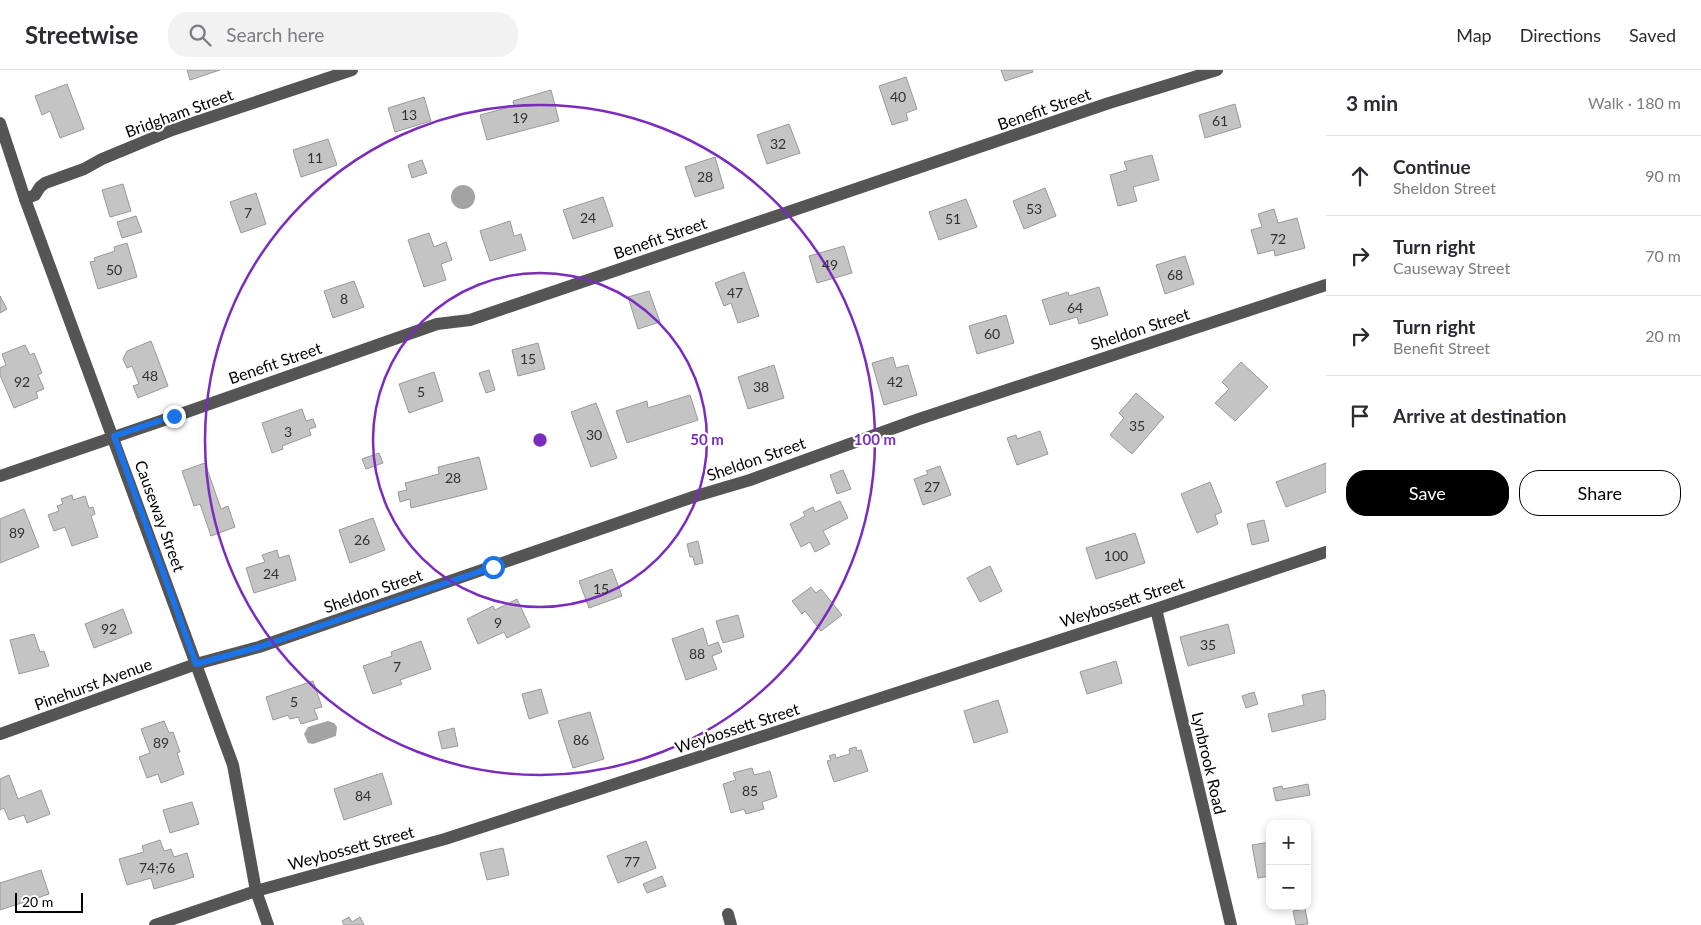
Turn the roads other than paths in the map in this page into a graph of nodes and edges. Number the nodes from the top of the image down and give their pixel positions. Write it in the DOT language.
graph roads {
  1 [pos="352,70"];
  2 [pos="1217,70"];
  3 [pos="0,124"];
  4 [pos="25,198"];
  5 [pos="1326,286"];
  6 [pos="114,436"];
  7 [pos="0,476"];
  8 [pos="1326,552"];
  9 [pos="1156,609"];
  10 [pos="196,664"];
  11 [pos="0,734"];
  12 [pos="256,891"];
  13 [pos="155,925"];
  14 [pos="268,925"];
  15 [pos="1231,925"];
  1 -- 4 [label="street, Bridgham Street"];
  2 -- 6 [label="street, Benefit Street"];
  3 -- 4 [label="street, Causeway Street"];
  4 -- 6 [label="street, Causeway Street"];
  5 -- 10 [label="street, Sheldon Street"];
  6 -- 7 [label="street, Benefit Street"];
  6 -- 10 [label="street, Causeway Street"];
  8 -- 9 [label="street, Weybossett Street"];
  9 -- 12 [label="street, Weybossett Street"];
  9 -- 15 [label="street, Lynbrook Road"];
  10 -- 11 [label="street, Pinehurst Avenue"];
  10 -- 12 [label="street, Causeway Street"];
  12 -- 13 [label="street, Weybossett Street"];
  12 -- 14 [label="street, Causeway Street"];
}
